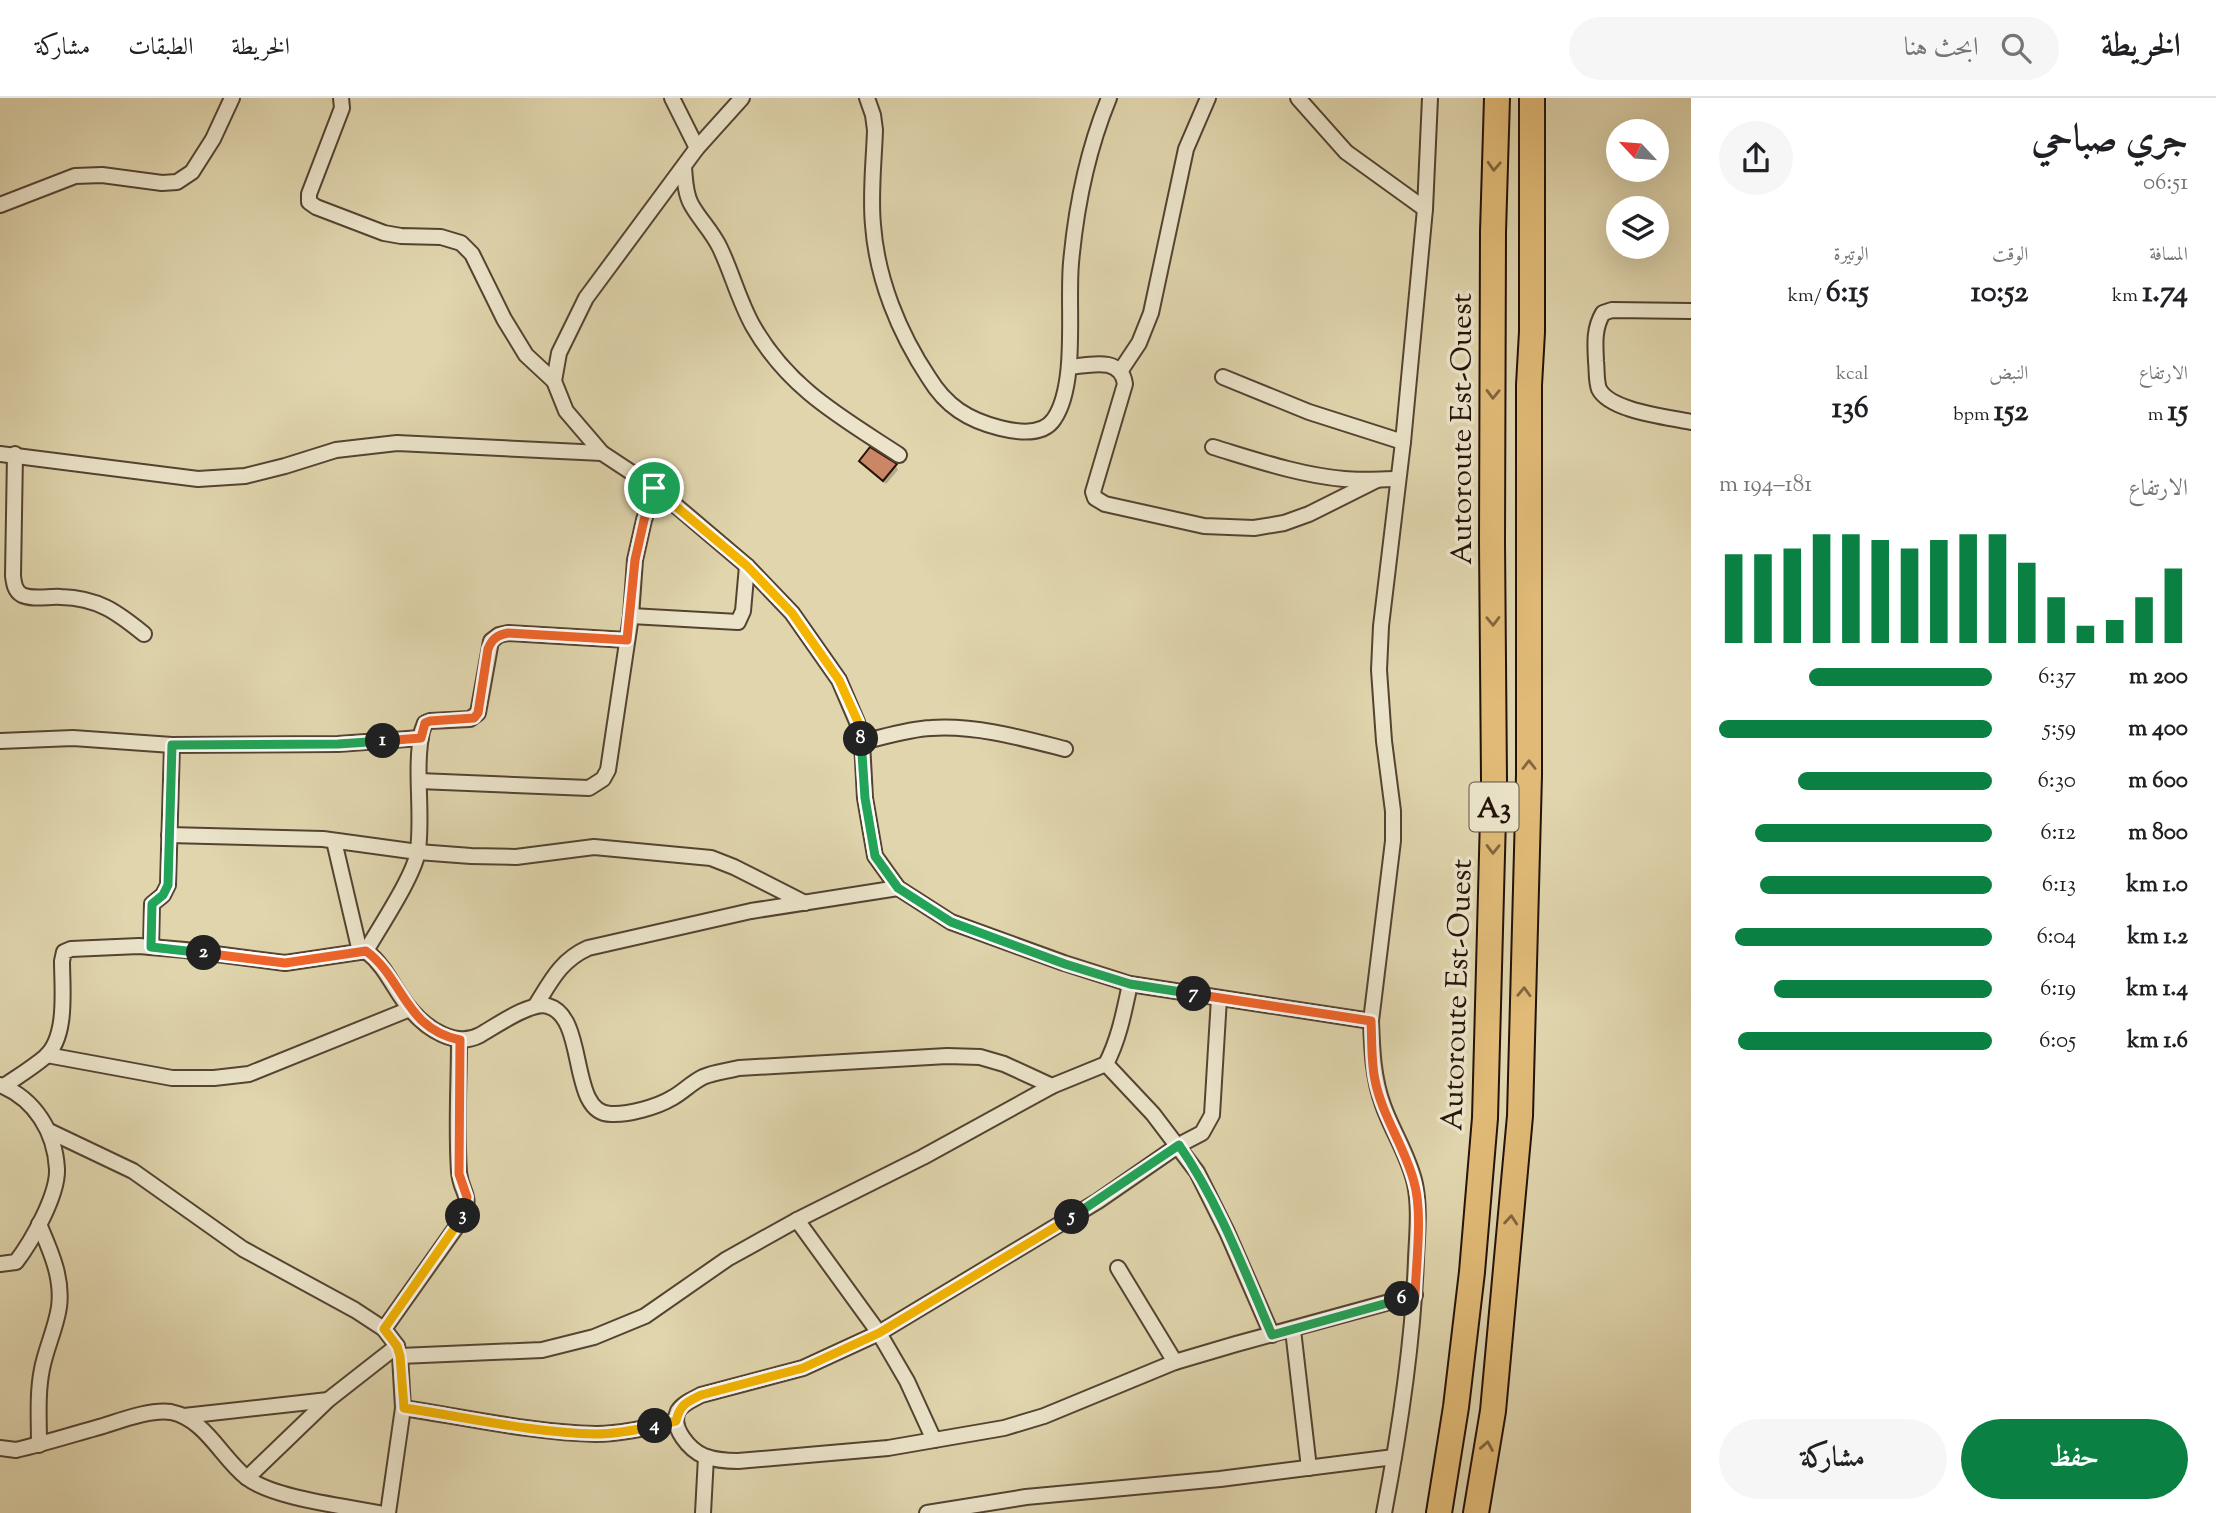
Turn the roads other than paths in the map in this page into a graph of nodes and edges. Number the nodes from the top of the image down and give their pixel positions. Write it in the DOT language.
graph roads {
  1 [pos="232,98"];
  2 [pos="341,98"];
  3 [pos="672,98"];
  4 [pos="742,98"];
  5 [pos="867,98"];
  6 [pos="1109,98"];
  7 [pos="1208,98"];
  8 [pos="1298,98"];
  9 [pos="1430,98"];
  10 [pos="1497,98"];
  11 [pos="1532,98"];
  12 [pos="697,148"];
  13 [pos="684,167"];
  14 [pos="0,205"];
  15 [pos="1425,209"];
  16 [pos="1691,311"];
  17 [pos="1069,367"];
  18 [pos="1121,370"];
  19 [pos="1223,377"];
  20 [pos="554,381"];
  21 [pos="1691,422"];
  22 [pos="1403,442"];
  23 [pos="1213,447"];
  24 [pos="602,453"];
  25 [pos="8,454"];
  26 [pos="899,455"];
  27 [pos="1398,479"];
  28 [pos="1377,480"];
  29 [pos="654,488"];
  30 [pos="747,566"];
  31 [pos="631,616"];
  32 [pos="144,634"];
  33 [pos="627,640"];
  34 [pos="421,738"];
  35 [pos="0,741"];
  36 [pos="862,742"];
  37 [pos="172,745"];
  38 [pos="1065,749"];
  39 [pos="419,781"];
  40 [pos="169,835"];
  41 [pos="334,841"];
  42 [pos="418,852"];
  43 [pos="898,888"];
  44 [pos="805,903"];
  45 [pos="151,947"];
  46 [pos="363,951"];
  47 [pos="1130,984"];
  48 [pos="1219,998"];
  49 [pos="536,1005"];
  50 [pos="410,1009"];
  51 [pos="1371,1021"];
  52 [pos="460,1040"];
  53 [pos="47,1055"];
  54 [pos="1106,1064"];
  55 [pos="2,1086"];
  56 [pos="1052,1086"];
  57 [pos="49,1131"];
  58 [pos="1179,1145"];
  59 [pos="797,1220"];
  60 [pos="39,1224"];
  61 [pos="0,1264"];
  62 [pos="1118,1268"];
  63 [pos="1415,1296"];
  64 [pos="384,1329"];
  65 [pos="1293,1330"];
  66 [pos="879,1333"];
  67 [pos="1272,1335"];
  68 [pos="399,1351"];
  69 [pos="1175,1362"];
  70 [pos="328,1400"];
  71 [pos="404,1408"];
  72 [pos="184,1416"];
  73 [pos="676,1421"];
  74 [pos="934,1440"];
  75 [pos="39,1444"];
  76 [pos="0,1448"];
  77 [pos="706,1457"];
  78 [pos="1394,1457"];
  79 [pos="1309,1468"];
  80 [pos="247,1478"];
  81 [pos="379,1513"];
  82 [pos="388,1513"];
  83 [pos="703,1513"];
  84 [pos="927,1513"];
  85 [pos="1384,1513"];
  86 [pos="1439,1513"];
  87 [pos="1476,1513"];
  1 -- 14 [label="street"];
  2 -- 20 [label="street"];
  3 -- 12 [label="street"];
  4 -- 12 [label="street"];
  5 -- 17 [label="street"];
  6 -- 17 [label="street"];
  7 -- 18 [label="street"];
  8 -- 15 [label="street"];
  9 -- 15 [label="street"];
  10 -- 86 [label="highway, Autoroute Est-Ouest / A3, one-way"];
  87 -- 11 [label="highway, A3, one-way"];
  12 -- 13 [label="street"];
  13 -- 20 [label="street"];
  13 -- 26 [label="street"];
  15 -- 22 [label="street"];
  16 -- 21 [label="street"];
  17 -- 18 [label="street"];
  18 -- 28 [label="street"];
  19 -- 22 [label="street"];
  20 -- 24 [label="street"];
  22 -- 27 [label="street"];
  23 -- 28 [label="street"];
  24 -- 25 [label="street"];
  24 -- 29 [label="street"];
  25 -- 32 [label="street"];
  27 -- 28 [label="street"];
  27 -- 51 [label="street"];
  29 -- 30 [label="street"];
  29 -- 31 [label="street"];
  30 -- 31 [label="street"];
  30 -- 36 [label="street"];
  31 -- 33 [label="street"];
  33 -- 34 [label="street"];
  33 -- 39 [label="street"];
  34 -- 37 [label="street"];
  34 -- 39 [label="street"];
  35 -- 37 [label="street"];
  36 -- 38 [label="street"];
  36 -- 43 [label="street"];
  37 -- 40 [label="street"];
  39 -- 42 [label="street"];
  40 -- 41 [label="street"];
  40 -- 45 [label="street"];
  41 -- 42 [label="street"];
  41 -- 46 [label="street"];
  42 -- 44 [label="street"];
  42 -- 46 [label="street"];
  43 -- 44 [label="street"];
  43 -- 47 [label="street"];
  44 -- 49 [label="street"];
  45 -- 46 [label="street"];
  45 -- 53 [label="street"];
  46 -- 50 [label="street"];
  47 -- 48 [label="street"];
  47 -- 54 [label="street"];
  48 -- 51 [label="street"];
  48 -- 58 [label="street"];
  49 -- 52 [label="street"];
  49 -- 56 [label="street"];
  50 -- 52 [label="street"];
  50 -- 53 [label="street"];
  51 -- 63 [label="street"];
  52 -- 64 [label="street"];
  53 -- 55 [label="street"];
  54 -- 56 [label="street"];
  54 -- 58 [label="street"];
  55 -- 57 [label="street"];
  56 -- 59 [label="street"];
  57 -- 60 [label="street"];
  57 -- 64 [label="street"];
  58 -- 66 [label="street"];
  58 -- 67 [label="street"];
  59 -- 66 [label="street"];
  59 -- 68 [label="street"];
  60 -- 61 [label="street"];
  60 -- 75 [label="street"];
  62 -- 69 [label="street"];
  63 -- 65 [label="street"];
  63 -- 78 [label="street"];
  64 -- 68 [label="street"];
  65 -- 67 [label="street"];
  65 -- 79 [label="street"];
  66 -- 73 [label="street"];
  66 -- 74 [label="street"];
  67 -- 69 [label="street"];
  68 -- 70 [label="street"];
  68 -- 71 [label="street"];
  69 -- 74 [label="street"];
  70 -- 72 [label="street"];
  70 -- 80 [label="street"];
  71 -- 73 [label="street"];
  71 -- 82 [label="street"];
  72 -- 75 [label="street"];
  72 -- 80 [label="street"];
  73 -- 77 [label="street"];
  74 -- 77 [label="street"];
  75 -- 76 [label="street"];
  77 -- 83 [label="street"];
  78 -- 79 [label="street"];
  78 -- 85 [label="street"];
  79 -- 84 [label="street"];
  80 -- 81 [label="street"];
}
